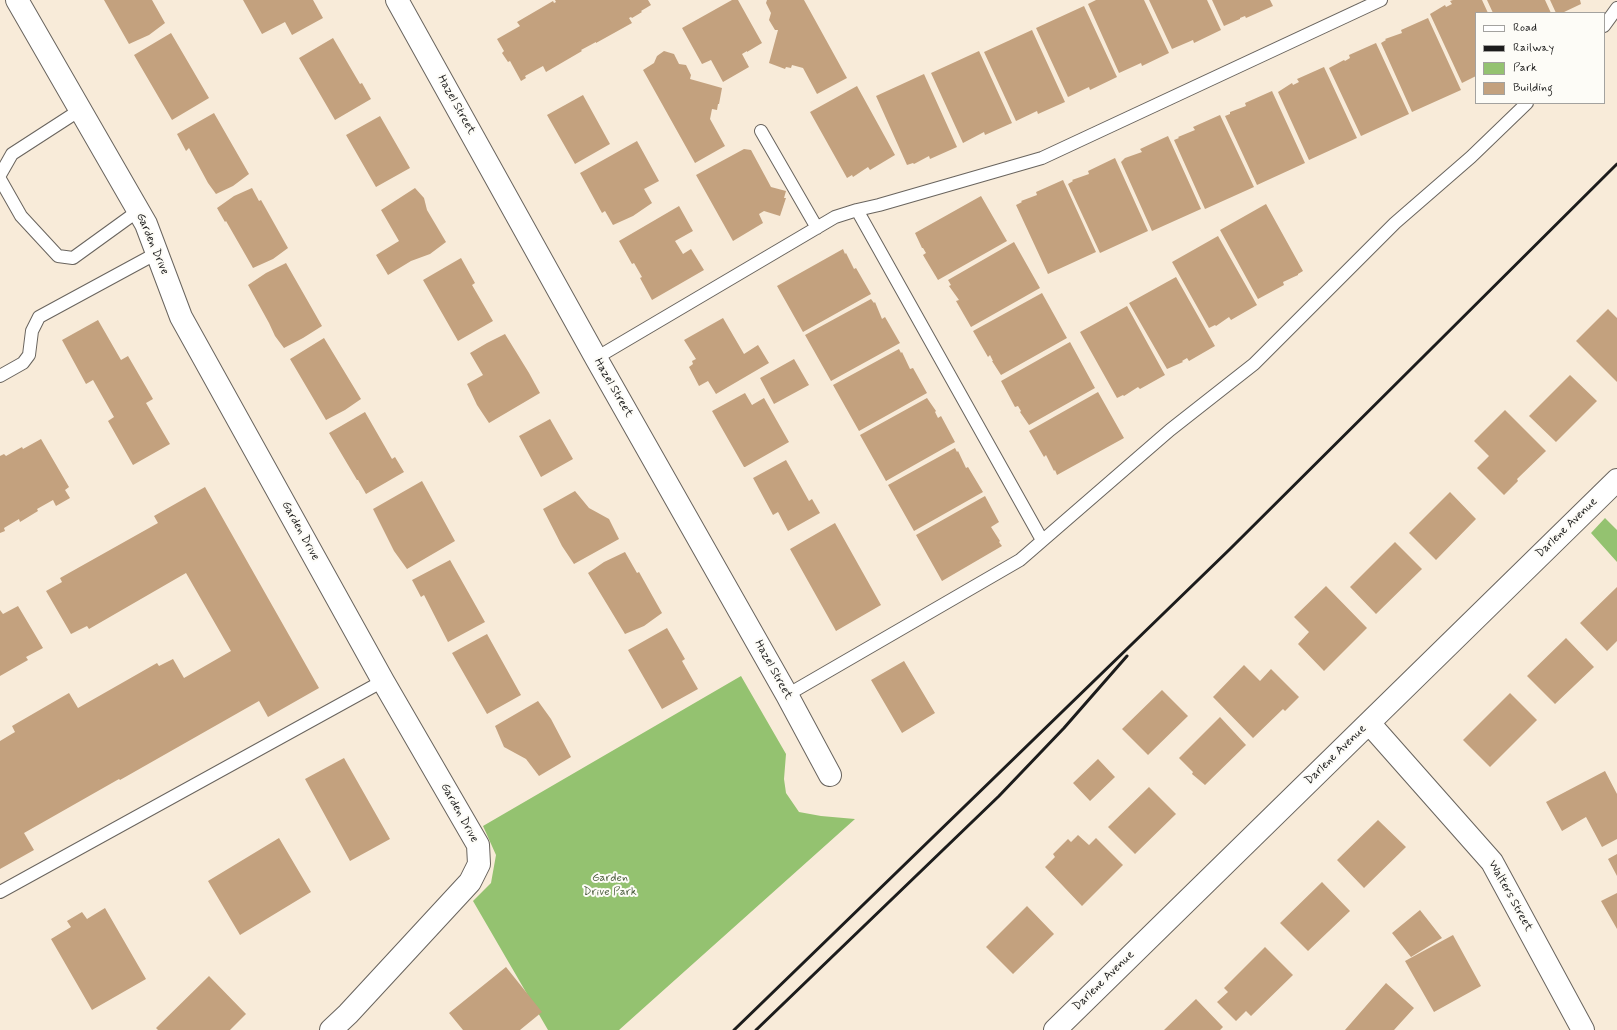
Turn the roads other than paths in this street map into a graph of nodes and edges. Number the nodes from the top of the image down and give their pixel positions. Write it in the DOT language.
graph roads {
  1 [pos="17,0"];
  2 [pos="397,0"];
  3 [pos="1381,0"];
  4 [pos="1617,8"];
  5 [pos="1605,25"];
  6 [pos="1526,104"];
  7 [pos="80,110"];
  8 [pos="760,131"];
  9 [pos="0,175"];
  10 [pos="0,178"];
  11 [pos="857,210"];
  12 [pos="138,211"];
  13 [pos="817,228"];
  14 [pos="157,253"];
  15 [pos="596,358"];
  16 [pos="0,376"];
  17 [pos="1617,480"];
  18 [pos="1042,540"];
  19 [pos="383,681"];
  20 [pos="787,695"];
  21 [pos="1369,723"];
  22 [pos="830,775"];
  23 [pos="0,892"];
  24 [pos="331,1030"];
  25 [pos="1054,1030"];
  26 [pos="1583,1030"];
  1 -- 7 [label="street, Garden Drive"];
  2 -- 15 [label="street, Hazel Street"];
  3 -- 11 [label="lane"];
  4 -- 5 [label="lane"];
  6 -- 18 [label="lane"];
  7 -- 9 [label="lane"];
  7 -- 12 [label="street, Garden Drive"];
  8 -- 13 [label="lane"];
  10 -- 12 [label="lane"];
  11 -- 13 [label="lane"];
  11 -- 18 [label="lane"];
  12 -- 14 [label="street, Garden Drive"];
  13 -- 15 [label="lane"];
  14 -- 16 [label="lane"];
  14 -- 19 [label="street, Garden Drive"];
  15 -- 20 [label="street, Hazel Street"];
  17 -- 21 [label="street, Darlene Avenue"];
  18 -- 20 [label="lane"];
  19 -- 23 [label="lane"];
  19 -- 24 [label="street, Garden Drive"];
  20 -- 22 [label="street, Hazel Street"];
  21 -- 25 [label="street, Darlene Avenue"];
  21 -- 26 [label="street, Walters Street"];
}
